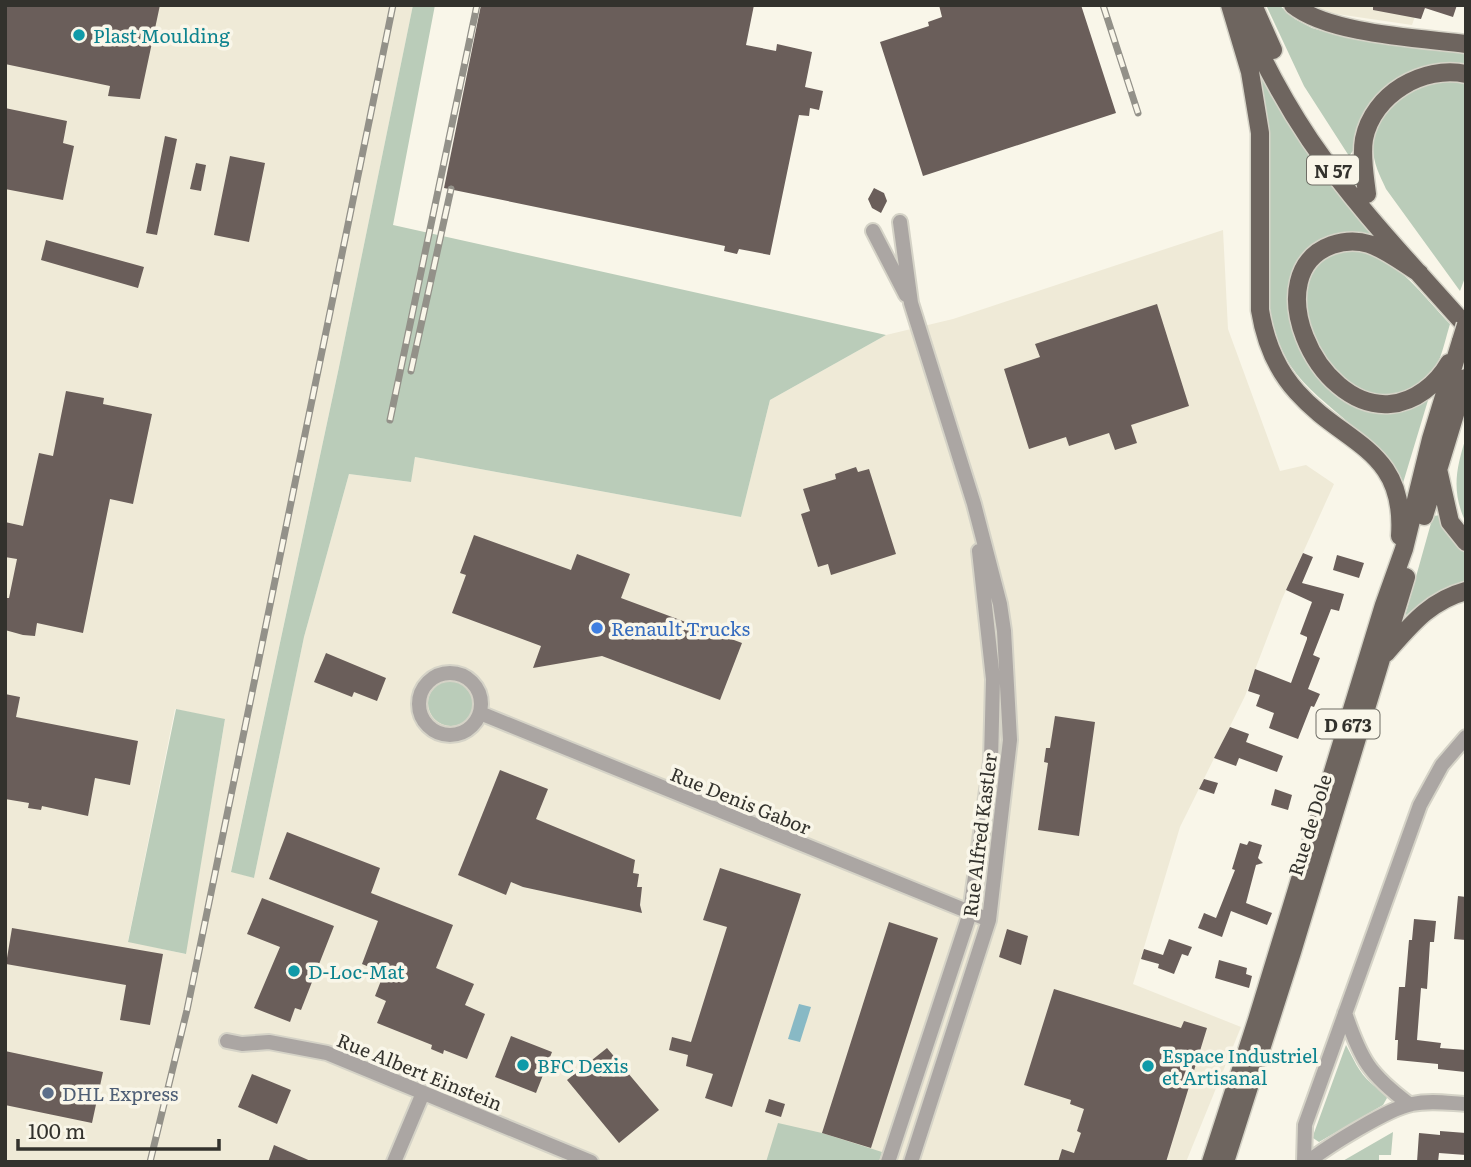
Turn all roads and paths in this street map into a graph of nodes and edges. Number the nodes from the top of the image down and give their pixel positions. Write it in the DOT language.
graph roads {
  1 [pos="1230,5"];
  2 [pos="1239,5"];
  3 [pos="1253,5"];
  4 [pos="1293,5"];
  5 [pos="1466,44"];
  6 [pos="1466,74"];
  7 [pos="1367,194"];
  8 [pos="901,222"];
  9 [pos="873,231"];
  10 [pos="1419,273"];
  11 [pos="911,303"];
  12 [pos="1466,309"];
  13 [pos="1463,335"];
  14 [pos="1466,378"];
  15 [pos="1431,469"];
  16 [pos="1399,500"];
  17 [pos="974,504"];
  18 [pos="1466,542"];
  19 [pos="1466,591"];
  20 [pos="1384,605"];
  21 [pos="1381,659"];
  22 [pos="480,713"];
  23 [pos="1466,737"];
  24 [pos="970,913"];
  25 [pos="989,920"];
  26 [pos="1345,1013"];
  27 [pos="228,1041"];
  28 [pos="423,1093"];
  29 [pos="1232,1098"];
  30 [pos="1409,1104"];
  31 [pos="1466,1104"];
  32 [pos="1232,1139"];
  33 [pos="394,1162"];
  34 [pos="591,1162"];
  35 [pos="888,1162"];
  36 [pos="911,1162"];
  37 [pos="1201,1162"];
  38 [pos="1211,1162"];
  39 [pos="1225,1162"];
  40 [pos="1231,1162"];
  41 [pos="1306,1162"];
  1 -- 16 [label="main road"];
  2 -- 10 [label="main road, N 57"];
  3 -- 7 [label="main road, N 57"];
  4 -- 5 [label="main road"];
  6 -- 7 [label="main road"];
  7 -- 12 [label="main road, N 57"];
  8 -- 11 [label="street, Rue Alfred Kastler"];
  9 -- 11 [label="street, Rue Alfred Kastler"];
  10 -- 13 [label="main road, N 57"];
  10 -- 13 [label="main road"];
  11 -- 17 [label="street, Rue Alfred Kastler"];
  13 -- 15 [label="main road, Rue de Dole / D 673"];
  14 -- 15 [label="main road, Rue de Dole / D 673"];
  15 -- 16 [label="street, Rue de Dole"];
  15 -- 18 [label="main road"];
  15 -- 20 [label="main road, Rue de Dole / D 673"];
  15 -- 21 [label="main road, Rue de Dole / D 673"];
  16 -- 20 [label="main road"];
  17 -- 24 [label="street, Rue Alfred Kastler"];
  17 -- 25 [label="street, Rue Alfred Kastler"];
  19 -- 21 [label="main road"];
  20 -- 29 [label="main road, Rue de Dole / D 673"];
  21 -- 32 [label="main road, Rue de Dole / D 673"];
  22 -- 22 [label="street"];
  22 -- 24 [label="street, Rue Denis Gabor"];
  23 -- 26 [label="street"];
  24 -- 25 [label="street, Rue Denis Gabor"];
  24 -- 35 [label="street, Rue Alfred Kastler"];
  25 -- 36 [label="street, Rue Alfred Kastler"];
  26 -- 30 [label="street"];
  26 -- 41 [label="street"];
  27 -- 28 [label="street, Rue Albert Einstein"];
  28 -- 33 [label="street"];
  28 -- 34 [label="street, Rue Albert Einstein"];
  29 -- 37 [label="street, Rue de Dole"];
  29 -- 38 [label="main road, Rue de Dole / D 673"];
  30 -- 31 [label="street"];
  30 -- 41 [label="street"];
  32 -- 39 [label="main road, Rue de Dole / D 673"];
  32 -- 40 [label="main road"];
}
